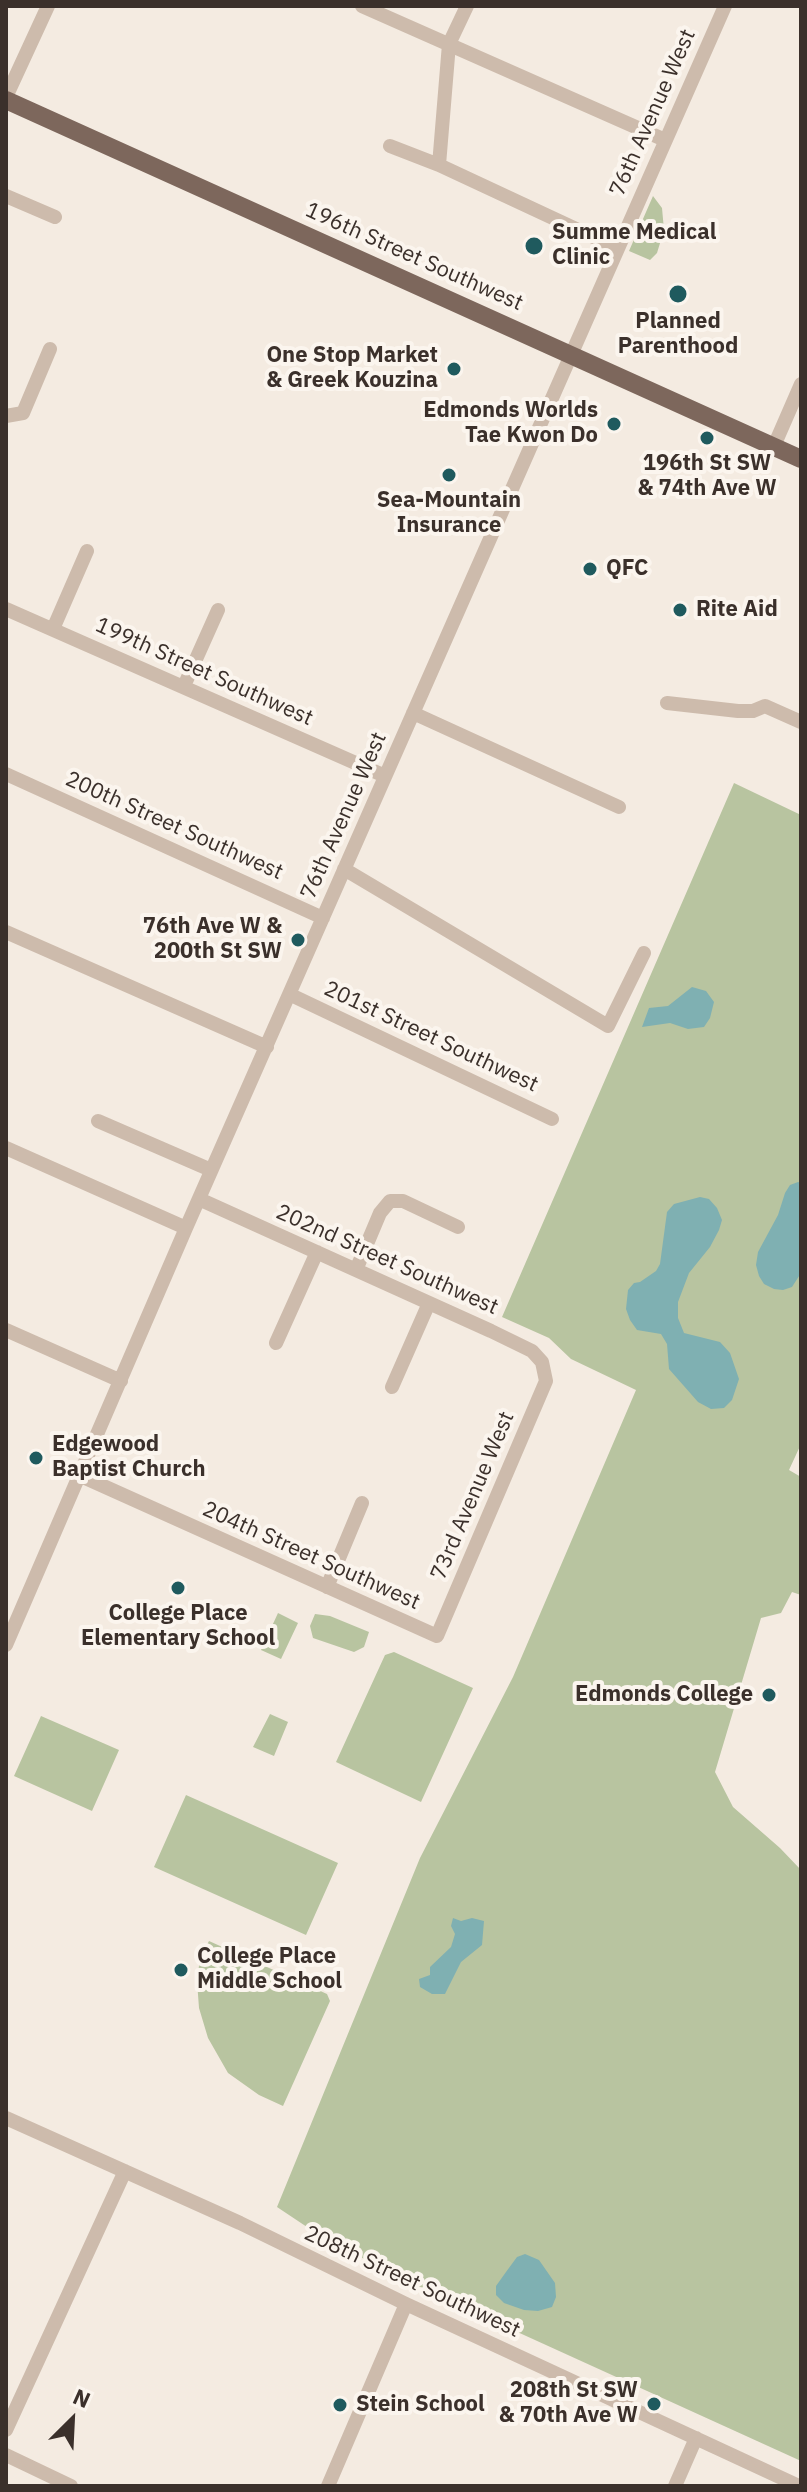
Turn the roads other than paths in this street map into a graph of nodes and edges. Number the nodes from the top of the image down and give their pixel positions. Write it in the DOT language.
graph roads {
  1 [pos="48,6"];
  2 [pos="362,6"];
  3 [pos="467,6"];
  4 [pos="718,9"];
  5 [pos="449,44"];
  6 [pos="6,98"];
  7 [pos="665,140"];
  8 [pos="390,146"];
  9 [pos="439,165"];
  10 [pos="6,196"];
  11 [pos="55,217"];
  12 [pos="617,248"];
  13 [pos="50,349"];
  14 [pos="570,355"];
  15 [pos="801,384"];
  16 [pos="6,416"];
  17 [pos="774,446"];
  18 [pos="801,459"];
  19 [pos="87,551"];
  20 [pos="6,609"];
  21 [pos="218,610"];
  22 [pos="53,629"];
  23 [pos="184,686"];
  24 [pos="667,703"];
  25 [pos="413,713"];
  26 [pos="801,722"];
  27 [pos="6,774"];
  28 [pos="385,776"];
  29 [pos="619,807"];
  30 [pos="344,869"];
  31 [pos="323,918"];
  32 [pos="6,932"];
  33 [pos="644,953"];
  34 [pos="291,995"];
  35 [pos="267,1047"];
  36 [pos="552,1119"];
  37 [pos="98,1121"];
  38 [pos="6,1148"];
  39 [pos="211,1170"];
  40 [pos="199,1199"];
  41 [pos="458,1227"];
  42 [pos="186,1228"];
  43 [pos="317,1252"];
  44 [pos="356,1270"];
  45 [pos="429,1303"];
  46 [pos="6,1330"];
  47 [pos="276,1343"];
  48 [pos="546,1373"];
  49 [pos="121,1381"];
  50 [pos="392,1387"];
  51 [pos="81,1476"];
  52 [pos="362,1503"];
  53 [pos="327,1587"];
  54 [pos="437,1636"];
  55 [pos="6,1645"];
  56 [pos="6,2118"];
  57 [pos="125,2171"];
  58 [pos="406,2304"];
  59 [pos="6,2430"];
  60 [pos="696,2438"];
  61 [pos="6,2455"];
  62 [pos="71,2486"];
  63 [pos="328,2486"];
  64 [pos="675,2486"];
  65 [pos="799,2486"];
  1 -- 6 [label="street"];
  2 -- 5 [label="street"];
  3 -- 5 [label="street"];
  4 -- 7 [label="street, 76th Avenue West"];
  5 -- 7 [label="street"];
  5 -- 9 [label="street"];
  6 -- 14 [label="main road, 196th Street Southwest"];
  7 -- 12 [label="street, 76th Avenue West"];
  8 -- 9 [label="street"];
  9 -- 12 [label="street"];
  10 -- 11 [label="street"];
  12 -- 14 [label="street, 76th Avenue West"];
  13 -- 16 [label="street"];
  14 -- 17 [label="main road, 196th Street Southwest"];
  14 -- 25 [label="street, 76th Avenue West"];
  15 -- 17 [label="street"];
  17 -- 18 [label="main road, 196th Street Southwest"];
  19 -- 22 [label="street"];
  20 -- 22 [label="street, 199th Street Southwest"];
  21 -- 23 [label="street"];
  22 -- 23 [label="street, 199th Street Southwest"];
  23 -- 28 [label="street, 199th Street Southwest"];
  24 -- 26 [label="street"];
  25 -- 28 [label="street, 76th Avenue West"];
  25 -- 29 [label="street"];
  27 -- 31 [label="street, 200th Street Southwest"];
  28 -- 30 [label="street, 76th Avenue West"];
  30 -- 31 [label="street, 76th Avenue West"];
  30 -- 33 [label="street"];
  31 -- 34 [label="street, 76th Avenue West"];
  32 -- 35 [label="street"];
  34 -- 35 [label="street, 76th Avenue West"];
  34 -- 36 [label="street, 201st Street Southwest"];
  35 -- 39 [label="street, 76th Avenue West"];
  37 -- 39 [label="street"];
  38 -- 42 [label="street"];
  39 -- 40 [label="street, 76th Avenue West"];
  40 -- 42 [label="street, 76th Avenue West"];
  40 -- 43 [label="street, 202nd Street Southwest"];
  41 -- 44 [label="street"];
  42 -- 49 [label="street, 76th Avenue West"];
  43 -- 44 [label="street, 202nd Street Southwest"];
  43 -- 47 [label="street"];
  44 -- 45 [label="street, 202nd Street Southwest"];
  45 -- 48 [label="street, 202nd Street Southwest"];
  45 -- 50 [label="street"];
  46 -- 49 [label="street"];
  48 -- 54 [label="street, 73rd Avenue West"];
  49 -- 51 [label="street, 76th Avenue West"];
  51 -- 53 [label="street, 204th Street Southwest"];
  51 -- 55 [label="street, 76th Avenue West"];
  52 -- 53 [label="street"];
  53 -- 54 [label="street, 204th Street Southwest"];
  56 -- 57 [label="street, 208th Street Southwest"];
  57 -- 58 [label="street, 208th Street Southwest"];
  57 -- 59 [label="street"];
  58 -- 60 [label="street, 208th Street Southwest"];
  58 -- 63 [label="street"];
  60 -- 64 [label="street"];
  60 -- 65 [label="street, 208th Street Southwest"];
  61 -- 62 [label="street"];
}
